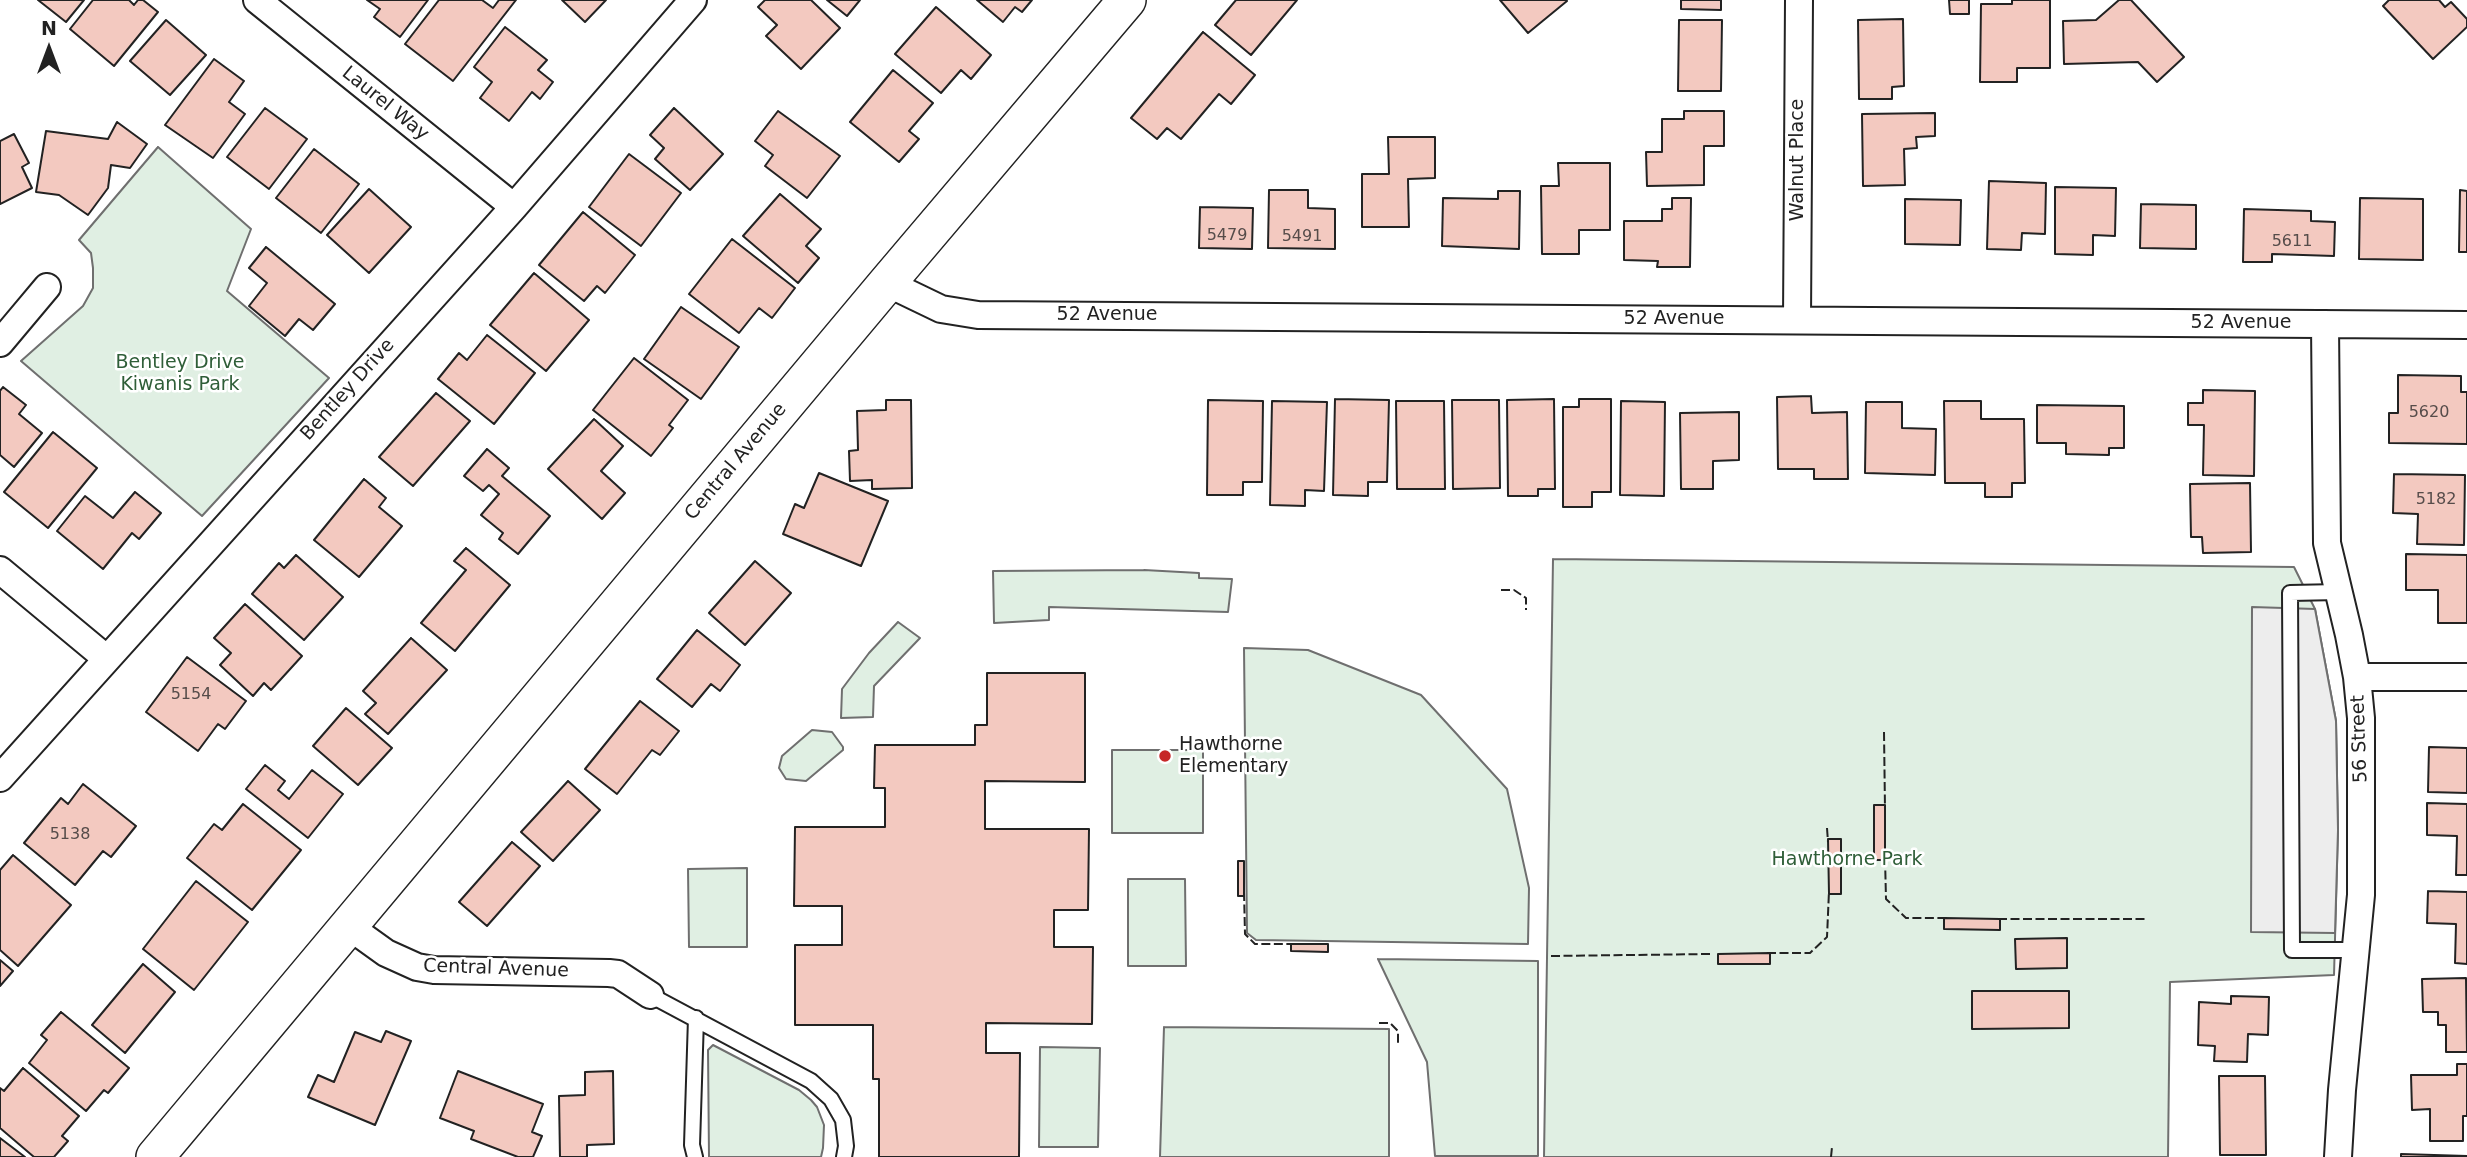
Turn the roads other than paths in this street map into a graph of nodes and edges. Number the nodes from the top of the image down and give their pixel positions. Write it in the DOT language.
graph roads {
  1 [pos="257,0"];
  2 [pos="694,0"];
  3 [pos="1127,0"];
  4 [pos="1799,0"];
  5 [pos="514,207"];
  6 [pos="887,283"];
  7 [pos="47,287"];
  8 [pos="1797,320"];
  9 [pos="2325,324"];
  10 [pos="2467,325"];
  11 [pos="0,343"];
  12 [pos="0,570"];
  13 [pos="2339,592"];
  14 [pos="107,659"];
  15 [pos="2357,677"];
  16 [pos="2467,677"];
  17 [pos="0,778"];
  18 [pos="347,925"];
  19 [pos="2357,950"];
  20 [pos="650,995"];
  21 [pos="696,1018"];
  22 [pos="155,1157"];
  23 [pos="695,1157"];
  24 [pos="844,1157"];
  25 [pos="2338,1157"];
  1 -- 5 [label="street, Laurel Way"];
  2 -- 5 [label="street, Bentley Drive"];
  3 -- 6 [label="street, Central Avenue"];
  4 -- 8 [label="street, Walnut Place"];
  5 -- 14 [label="street, Bentley Drive"];
  6 -- 8 [label="street, 52 Avenue"];
  6 -- 18 [label="street, Central Avenue"];
  7 -- 11 [label="street"];
  8 -- 9 [label="street, 52 Avenue"];
  9 -- 10 [label="street, 52 Avenue"];
  9 -- 13 [label="street, 56 Street"];
  12 -- 14 [label="street"];
  13 -- 15 [label="street, 56 Street"];
  13 -- 19 [label="lane"];
  14 -- 17 [label="street, Bentley Drive"];
  15 -- 16 [label="street"];
  15 -- 19 [label="street, 56 Street"];
  18 -- 20 [label="street, Central Avenue"];
  18 -- 22 [label="street, Central Avenue"];
  19 -- 25 [label="street, 56 Street"];
  20 -- 21 [label="lane"];
  21 -- 23 [label="lane"];
  21 -- 24 [label="lane"];
}
